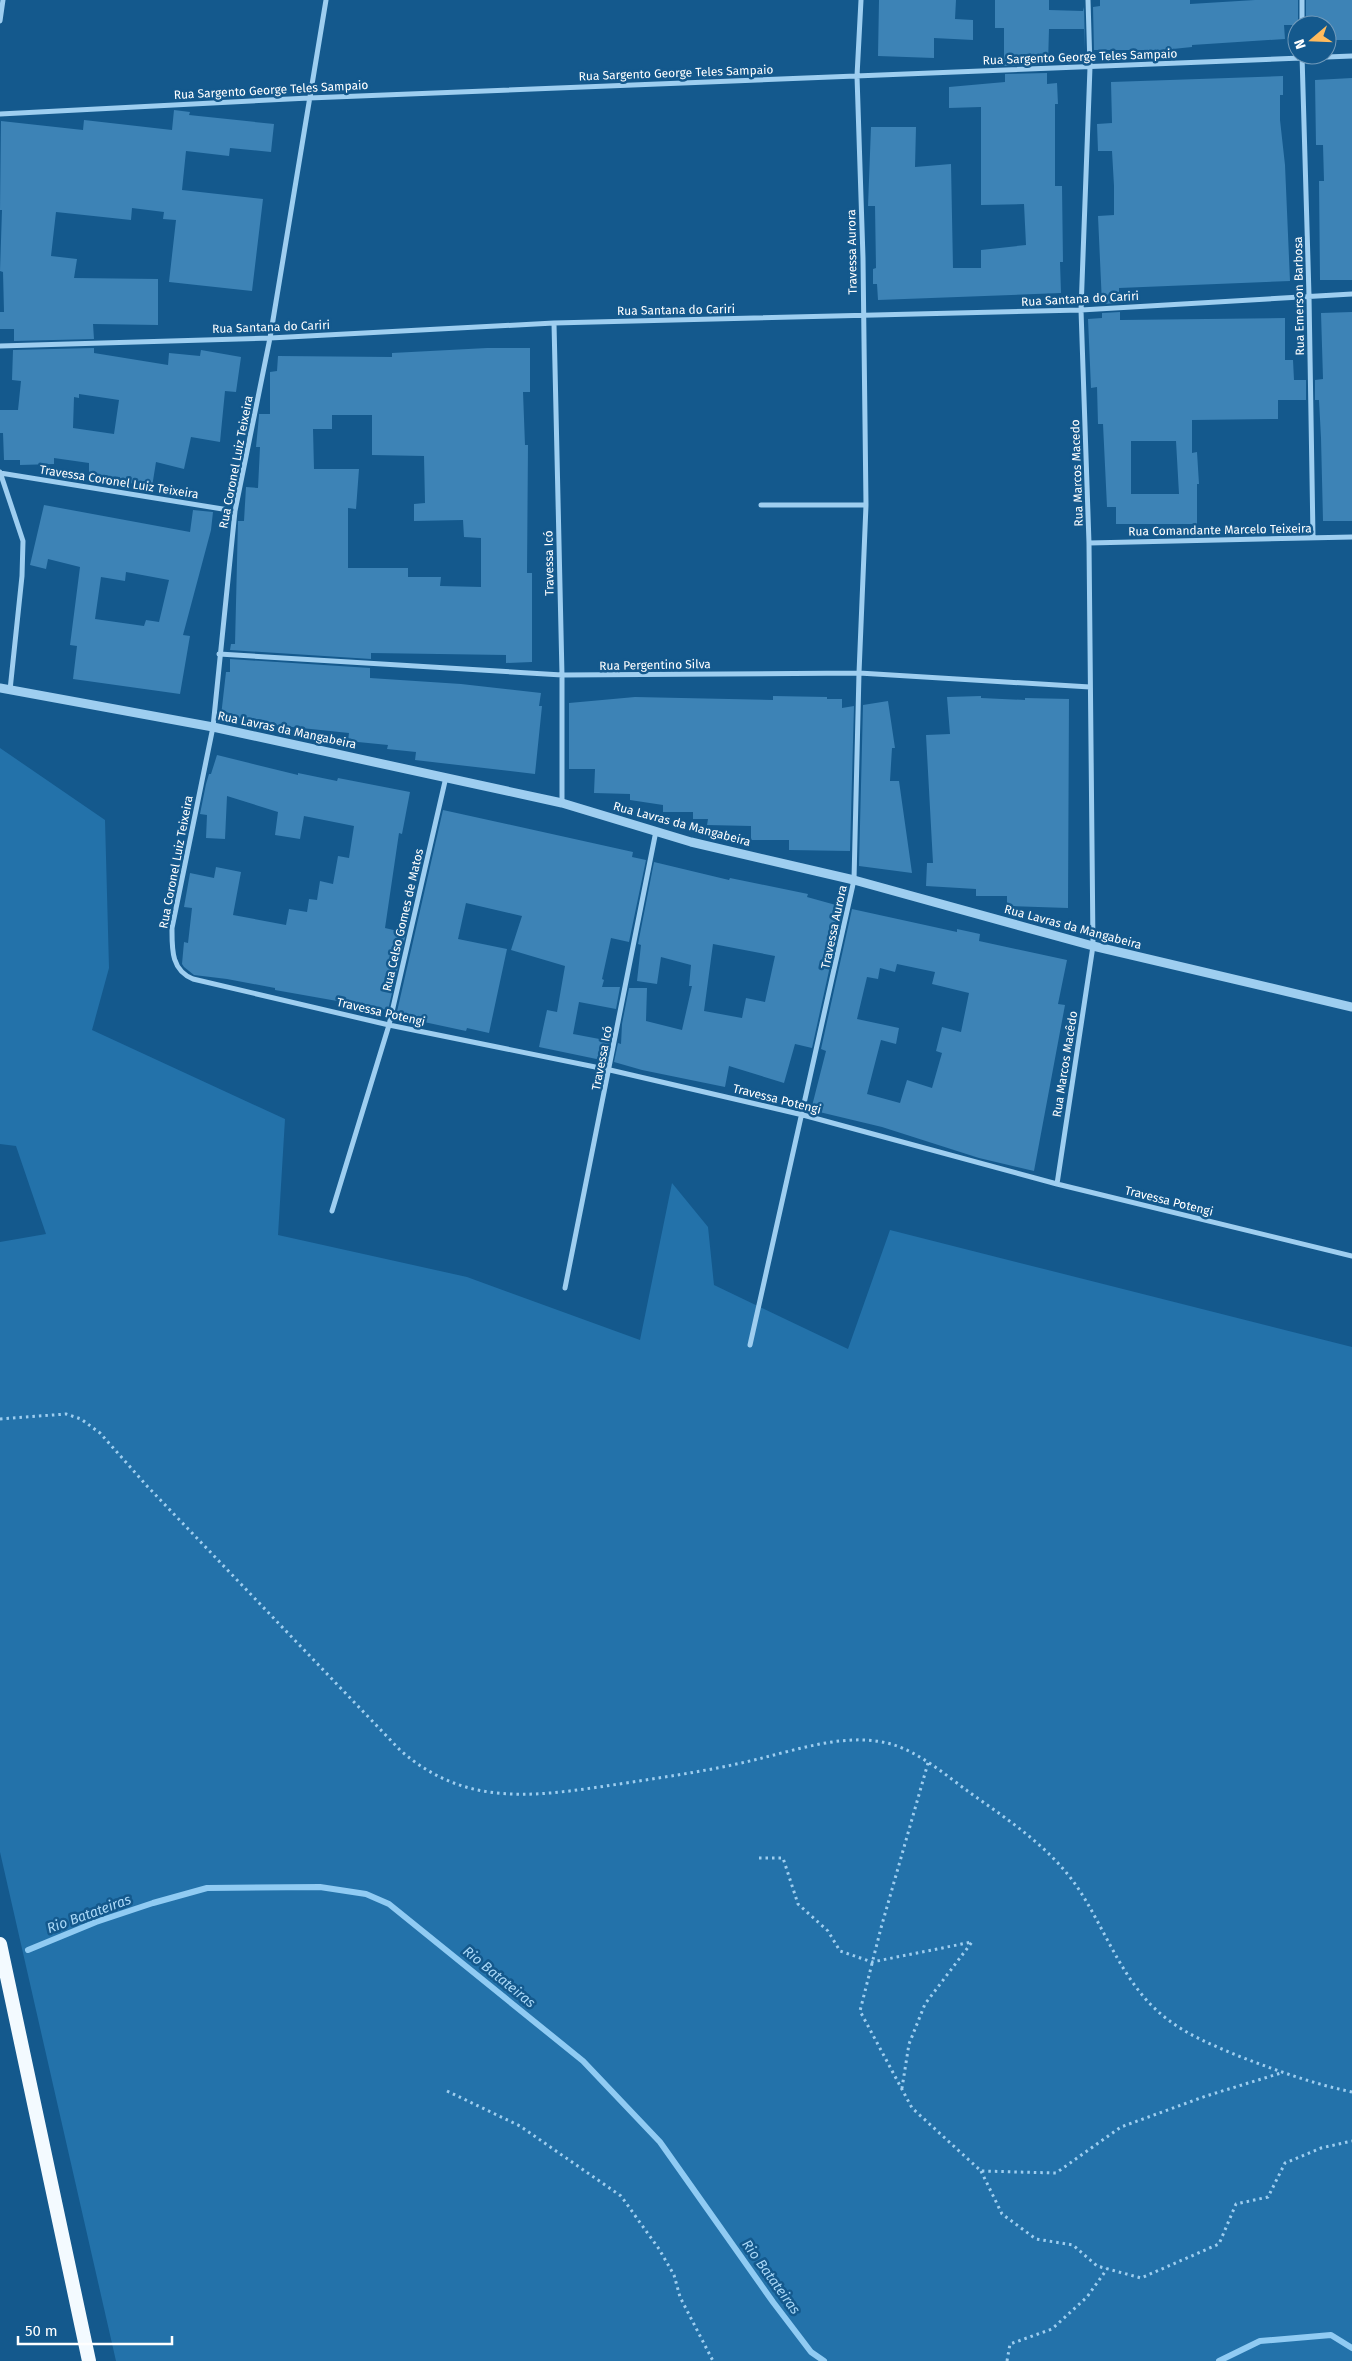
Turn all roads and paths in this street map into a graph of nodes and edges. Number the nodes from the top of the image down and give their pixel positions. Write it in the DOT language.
graph roads {
  1 [pos="3,0"];
  2 [pos="326,0"];
  3 [pos="861,0"];
  4 [pos="1088,0"];
  5 [pos="1302,0"];
  6 [pos="1302,15"];
  7 [pos="0,21"];
  8 [pos="1337,56"];
  9 [pos="1352,56"];
  10 [pos="1287,57"];
  11 [pos="1302,65"];
  12 [pos="1090,67"];
  13 [pos="857,76"];
  14 [pos="309,98"];
  15 [pos="0,114"];
  16 [pos="1352,294"];
  17 [pos="1309,296"];
  18 [pos="1082,310"];
  19 [pos="863,316"];
  20 [pos="554,323"];
  21 [pos="270,338"];
  22 [pos="0,346"];
  23 [pos="0,472"];
  24 [pos="761,504"];
  25 [pos="866,505"];
  26 [pos="235,511"];
  27 [pos="1313,537"];
  28 [pos="1352,537"];
  29 [pos="1090,543"];
  30 [pos="219,654"];
  31 [pos="859,673"];
  32 [pos="562,676"];
  33 [pos="1090,687"];
  34 [pos="0,688"];
  35 [pos="10,690"];
  36 [pos="213,727"];
  37 [pos="446,777"];
  38 [pos="562,803"];
  39 [pos="656,831"];
  40 [pos="854,880"];
  41 [pos="1093,946"];
  42 [pos="193,979"];
  43 [pos="1352,1007"];
  44 [pos="389,1025"];
  45 [pos="610,1070"];
  46 [pos="803,1115"];
  47 [pos="1057,1184"];
  48 [pos="332,1211"];
  49 [pos="1352,1256"];
  50 [pos="565,1288"];
  51 [pos="750,1345"];
  52 [pos="0,1419"];
  53 [pos="928,1763"];
  54 [pos="759,1858"];
  55 [pos="0,1944"];
  56 [pos="872,1962"];
  57 [pos="1281,2073"];
  58 [pos="902,2088"];
  59 [pos="447,2091"];
  60 [pos="1352,2092"];
  61 [pos="1352,2141"];
  62 [pos="981,2171"];
  63 [pos="1107,2269"];
  64 [pos="89,2361"];
  65 [pos="713,2361"];
  66 [pos="1007,2361"];
  1 -- 7 [label="street"];
  2 -- 14 [label="street, Rua Coronel Luiz Teixeira"];
  3 -- 13 [label="street, Travessa Aurora"];
  4 -- 12 [label="street, Rua Marcos Macedo"];
  5 -- 6 [label="street"];
  8 -- 9 [label="street, Rua Sargento George Teles Sampaio"];
  10 -- 12 [label="street, Rua Sargento George Teles Sampaio"];
  11 -- 17 [label="street, Rua Emerson Barbosa"];
  12 -- 13 [label="street, Rua Sargento George Teles Sampaio"];
  12 -- 18 [label="street, Rua Marcos Macedo"];
  13 -- 14 [label="street, Rua Sargento George Teles Sampaio"];
  13 -- 19 [label="street, Travessa Aurora"];
  14 -- 15 [label="street, Rua Sargento George Teles Sampaio"];
  14 -- 21 [label="street, Rua Coronel Luiz Teixeira"];
  16 -- 17 [label="street, Rua Santana do Cariri"];
  17 -- 18 [label="street, Rua Santana do Cariri"];
  17 -- 27 [label="street, Rua Emerson Barbosa"];
  18 -- 19 [label="street, Rua Santana do Cariri"];
  18 -- 29 [label="street, Rua Marcos Macedo"];
  19 -- 20 [label="street, Rua Santana do Cariri"];
  19 -- 25 [label="street, Travessa Aurora"];
  20 -- 21 [label="street, Rua Santana do Cariri"];
  20 -- 32 [label="street, Travessa Icó"];
  21 -- 22 [label="street, Rua Santana do Cariri"];
  21 -- 26 [label="street, Rua Coronel Luiz Teixeira"];
  23 -- 26 [label="street, Travessa Coronel Luiz Teixeira"];
  23 -- 35 [label="street"];
  24 -- 25 [label="street"];
  25 -- 31 [label="street, Travessa Aurora"];
  26 -- 30 [label="street, Rua Coronel Luiz Teixeira"];
  27 -- 28 [label="street, Rua Comandante Marcelo Teixeira"];
  27 -- 29 [label="street, Rua Comandante Marcelo Teixeira"];
  29 -- 33 [label="street, Rua Marcos Macedo"];
  30 -- 32 [label="street, Rua Pergentino Silva"];
  30 -- 36 [label="street, Rua Coronel Luiz Teixeira"];
  31 -- 32 [label="street, Rua Pergentino Silva"];
  31 -- 33 [label="street, Rua Pergentino Silva"];
  31 -- 40 [label="street, Travessa Aurora"];
  32 -- 38 [label="street, Travessa Icó"];
  33 -- 41 [label="street, Rua Marcos Macedo"];
  34 -- 35 [label="street, Rua Lavras da Mangabeira"];
  35 -- 36 [label="street, Rua Lavras da Mangabeira"];
  36 -- 37 [label="street, Rua Lavras da Mangabeira"];
  36 -- 42 [label="street, Rua Coronel Luiz Teixeira"];
  37 -- 38 [label="street, Rua Lavras da Mangabeira"];
  37 -- 44 [label="street, Rua Celso Gomes de Matos"];
  38 -- 39 [label="street, Rua Lavras da Mangabeira"];
  39 -- 40 [label="street, Rua Lavras da Mangabeira"];
  39 -- 45 [label="street, Travessa Icó"];
  40 -- 41 [label="street, Rua Lavras da Mangabeira"];
  40 -- 46 [label="street, Travessa Aurora"];
  41 -- 43 [label="street, Rua Lavras da Mangabeira"];
  41 -- 47 [label="street, Rua Marcos Macêdo"];
  42 -- 44 [label="street, Travessa Potengi"];
  44 -- 45 [label="street, Travessa Potengi"];
  44 -- 48 [label="street, Rua Celso Gomes de Matos"];
  45 -- 46 [label="street, Travessa Potengi"];
  45 -- 50 [label="street, Travessa Icó"];
  46 -- 47 [label="street, Travessa Potengi"];
  46 -- 51 [label="street, Travessa Aurora"];
  47 -- 49 [label="street, Travessa Potengi"];
  52 -- 53 [label="path"];
  53 -- 56 [label="path"];
  53 -- 57 [label="path"];
  54 -- 56 [label="path"];
  55 -- 64 [label="highway"];
  56 -- 58 [label="path"];
  56 -- 58 [label="path"];
  57 -- 60 [label="path"];
  57 -- 62 [label="path"];
  58 -- 62 [label="path"];
  59 -- 65 [label="path"];
  61 -- 63 [label="path"];
  62 -- 63 [label="path"];
  63 -- 66 [label="path"];
}
